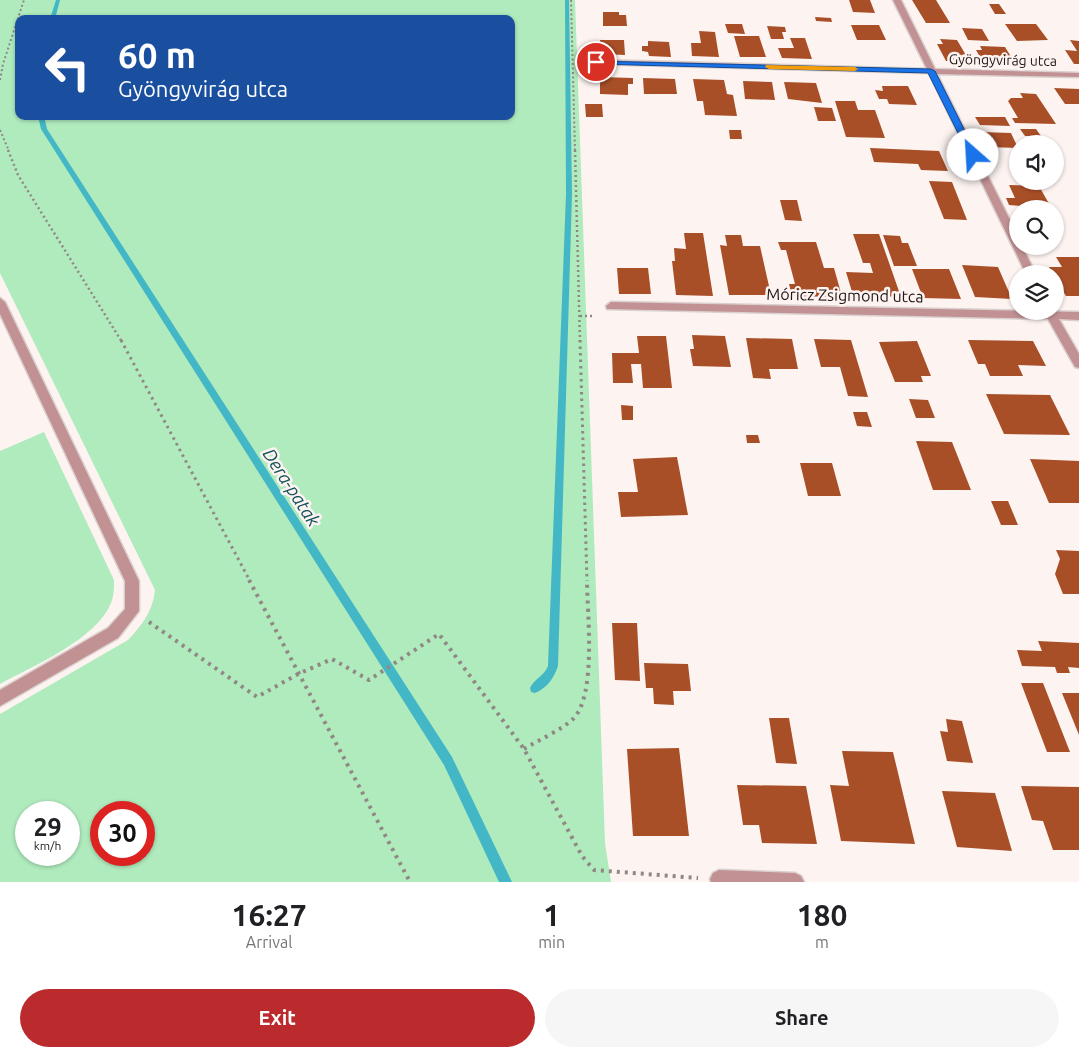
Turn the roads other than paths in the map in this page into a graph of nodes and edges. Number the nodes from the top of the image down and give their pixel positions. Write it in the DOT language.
graph roads {
  1 [pos="897,0"];
  2 [pos="596,62"];
  3 [pos="931,71"];
  4 [pos="1079,75"];
  5 [pos="1027,265"];
  6 [pos="0,302"];
  7 [pos="611,306"];
  8 [pos="1009,313"];
  9 [pos="1064,315"];
  10 [pos="1079,316"];
  11 [pos="1053,320"];
  12 [pos="1079,364"];
  13 [pos="0,698"];
  14 [pos="719,879"];
  15 [pos="795,882"];
  1 -- 3 [label="street"];
  2 -- 3 [label="street, Gyöngyvirág utca"];
  3 -- 4 [label="street, Gyöngyvirág utca"];
  3 -- 5 [label="street"];
  6 -- 13 [label="street"];
  7 -- 8 [label="street, Móricz Zsigmond utca"];
  9 -- 10 [label="street, Móricz Zsigmond utca"];
  11 -- 12 [label="street"];
  14 -- 15 [label="street"];
}
